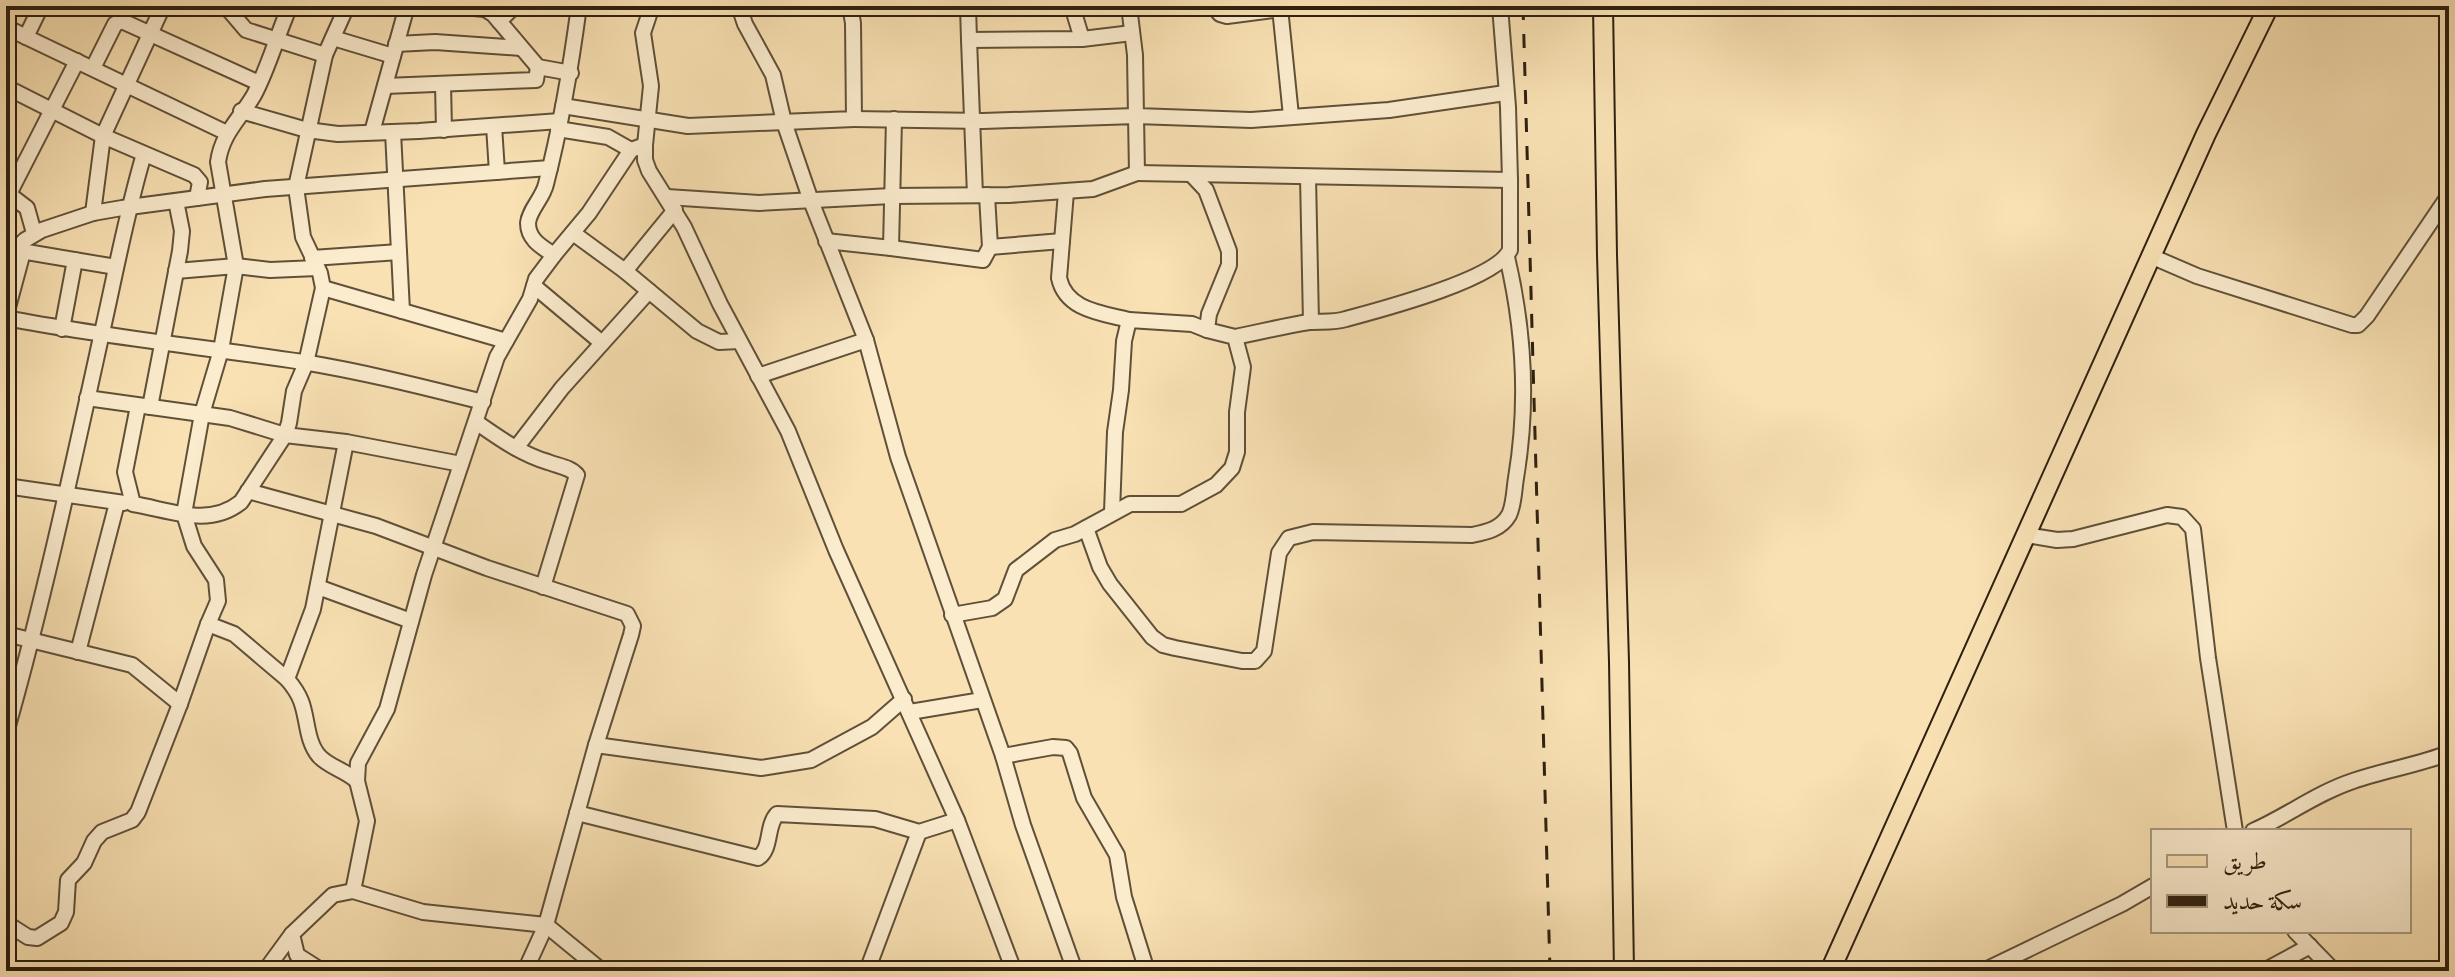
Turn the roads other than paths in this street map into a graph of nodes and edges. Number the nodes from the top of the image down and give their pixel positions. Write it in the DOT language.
graph roads {
  1 [pos="41,6"];
  2 [pos="163,6"];
  3 [pos="220,6"];
  4 [pos="290,6"];
  5 [pos="347,6"];
  6 [pos="407,6"];
  7 [pos="450,6"];
  8 [pos="515,6"];
  9 [pos="579,6"];
  10 [pos="652,6"];
  11 [pos="739,6"];
  12 [pos="850,6"];
  13 [pos="968,6"];
  14 [pos="1072,6"];
  15 [pos="1129,6"];
  16 [pos="1213,6"];
  17 [pos="1305,6"];
  18 [pos="1500,6"];
  19 [pos="1603,6"];
  20 [pos="2269,6"];
  21 [pos="486,8"];
  22 [pos="1280,8"];
  23 [pos="499,21"];
  24 [pos="6,27"];
  25 [pos="150,31"];
  26 [pos="1132,33"];
  27 [pos="26,37"];
  28 [pos="276,38"];
  29 [pos="333,38"];
  30 [pos="1082,39"];
  31 [pos="969,40"];
  32 [pos="521,48"];
  33 [pos="394,50"];
  34 [pos="325,55"];
  35 [pos="77,61"];
  36 [pos="538,67"];
  37 [pos="93,68"];
  38 [pos="571,73"];
  39 [pos="127,83"];
  40 [pos="259,83"];
  41 [pos="443,84"];
  42 [pos="385,86"];
  43 [pos="6,87"];
  44 [pos="1505,93"];
  45 [pos="51,110"];
  46 [pos="241,111"];
  47 [pos="1136,116"];
  48 [pos="1291,116"];
  49 [pos="560,119"];
  50 [pos="854,119"];
  51 [pos="894,119"];
  52 [pos="648,120"];
  53 [pos="972,121"];
  54 [pos="784,122"];
  55 [pos="494,126"];
  56 [pos="307,130"];
  57 [pos="444,130"];
  58 [pos="372,132"];
  59 [pos="393,132"];
  60 [pos="227,133"];
  61 [pos="103,136"];
  62 [pos="638,148"];
  63 [pos="144,154"];
  64 [pos="550,168"];
  65 [pos="497,172"];
  66 [pos="1137,173"];
  67 [pos="1191,174"];
  68 [pos="1308,177"];
  69 [pos="1510,180"];
  70 [pos="396,181"];
  71 [pos="296,187"];
  72 [pos="1066,192"];
  73 [pos="7,193"];
  74 [pos="223,194"];
  75 [pos="981,195"];
  76 [pos="2449,195"];
  77 [pos="892,196"];
  78 [pos="197,198"];
  79 [pos="176,201"];
  80 [pos="811,201"];
  81 [pos="671,204"];
  82 [pos="128,208"];
  83 [pos="93,213"];
  84 [pos="34,233"];
  85 [pos="573,233"];
  86 [pos="826,241"];
  87 [pos="1062,241"];
  88 [pos="990,247"];
  89 [pos="891,248"];
  90 [pos="15,250"];
  91 [pos="399,252"];
  92 [pos="554,255"];
  93 [pos="1507,257"];
  94 [pos="2153,257"];
  95 [pos="75,260"];
  96 [pos="314,263"];
  97 [pos="236,266"];
  98 [pos="116,267"];
  99 [pos="176,271"];
  100 [pos="625,271"];
  101 [pos="534,286"];
  102 [pos="323,288"];
  103 [pos="649,291"];
  104 [pos="402,311"];
  105 [pos="6,316"];
  106 [pos="1129,320"];
  107 [pos="1311,322"];
  108 [pos="62,329"];
  109 [pos="1207,330"];
  110 [pos="102,335"];
  111 [pos="1235,337"];
  112 [pos="866,340"];
  113 [pos="506,341"];
  114 [pos="739,341"];
  115 [pos="162,343"];
  116 [pos="602,343"];
  117 [pos="221,350"];
  118 [pos="306,363"];
  119 [pos="758,376"];
  120 [pos="87,398"];
  121 [pos="483,402"];
  122 [pos="144,407"];
  123 [pos="202,414"];
  124 [pos="476,422"];
  125 [pos="285,435"];
  126 [pos="346,442"];
  127 [pos="516,448"];
  128 [pos="461,464"];
  129 [pos="6,486"];
  130 [pos="248,491"];
  131 [pos="64,494"];
  132 [pos="117,503"];
  133 [pos="133,504"];
  134 [pos="333,512"];
  135 [pos="1112,512"];
  136 [pos="184,514"];
  137 [pos="1086,528"];
  138 [pos="2026,535"];
  139 [pos="433,548"];
  140 [pos="318,587"];
  141 [pos="543,587"];
  142 [pos="952,615"];
  143 [pos="411,621"];
  144 [pos="208,624"];
  145 [pos="6,634"];
  146 [pos="32,640"];
  147 [pos="78,652"];
  148 [pos="287,679"];
  149 [pos="982,700"];
  150 [pos="180,704"];
  151 [pos="907,706"];
  152 [pos="6,733"];
  153 [pos="596,745"];
  154 [pos="2449,753"];
  155 [pos="1003,756"];
  156 [pos="357,781"];
  157 [pos="577,813"];
  158 [pos="957,820"];
  159 [pos="2235,829"];
  160 [pos="2257,829"];
  161 [pos="919,832"];
  162 [pos="2151,887"];
  163 [pos="353,891"];
  164 [pos="6,923"];
  165 [pos="546,925"];
  166 [pos="2297,933"];
  167 [pos="292,934"];
  168 [pos="2310,946"];
  169 [pos="1993,969"];
  170 [pos="265,971"];
  171 [pos="322,971"];
  172 [pos="525,971"];
  173 [pos="602,971"];
  174 [pos="867,971"];
  175 [pos="1014,971"];
  176 [pos="1075,971"];
  177 [pos="1147,971"];
  178 [pos="1624,971"];
  179 [pos="1830,971"];
  180 [pos="2264,971"];
  181 [pos="2334,971"];
  1 -- 27 [label="street"];
  2 -- 25 [label="street"];
  3 -- 28 [label="street"];
  4 -- 28 [label="street"];
  5 -- 29 [label="street"];
  6 -- 33 [label="street"];
  7 -- 21 [label="street"];
  8 -- 23 [label="street"];
  9 -- 38 [label="street"];
  10 -- 52 [label="street"];
  11 -- 54 [label="street"];
  12 -- 50 [label="street"];
  13 -- 31 [label="street"];
  14 -- 30 [label="street"];
  15 -- 26 [label="street"];
  16 -- 22 [label="street"];
  17 -- 22 [label="street"];
  18 -- 44 [label="street"];
  19 -- 178 [label="main road"];
  20 -- 94 [label="main road"];
  21 -- 23 [label="street"];
  22 -- 48 [label="street"];
  23 -- 32 [label="street"];
  24 -- 27 [label="street"];
  25 -- 37 [label="street"];
  25 -- 39 [label="street"];
  25 -- 40 [label="street"];
  26 -- 30 [label="street"];
  26 -- 47 [label="street"];
  27 -- 35 [label="street"];
  28 -- 34 [label="street"];
  28 -- 40 [label="street"];
  29 -- 33 [label="street"];
  29 -- 34 [label="street"];
  30 -- 31 [label="street"];
  31 -- 53 [label="street"];
  32 -- 33 [label="street"];
  32 -- 36 [label="street"];
  33 -- 42 [label="street"];
  34 -- 56 [label="street"];
  35 -- 37 [label="street"];
  35 -- 45 [label="street"];
  36 -- 38 [label="street"];
  36 -- 41 [label="street"];
  37 -- 39 [label="street"];
  38 -- 49 [label="street"];
  39 -- 60 [label="street"];
  39 -- 61 [label="street"];
  40 -- 46 [label="street"];
  41 -- 42 [label="street"];
  41 -- 57 [label="street"];
  42 -- 58 [label="street"];
  43 -- 45 [label="street"];
  44 -- 48 [label="street"];
  44 -- 69 [label="street"];
  45 -- 61 [label="street"];
  45 -- 73 [label="street"];
  46 -- 56 [label="street"];
  46 -- 60 [label="street"];
  47 -- 48 [label="street"];
  47 -- 53 [label="street"];
  47 -- 66 [label="street"];
  49 -- 52 [label="street"];
  49 -- 55 [label="street"];
  49 -- 62 [label="street"];
  49 -- 64 [label="street"];
  50 -- 51 [label="street"];
  50 -- 54 [label="street"];
  51 -- 53 [label="street"];
  51 -- 77 [label="street"];
  52 -- 54 [label="street"];
  52 -- 62 [label="street"];
  53 -- 75 [label="street"];
  54 -- 80 [label="street"];
  55 -- 57 [label="street"];
  55 -- 65 [label="street"];
  56 -- 58 [label="street"];
  56 -- 71 [label="street"];
  57 -- 59 [label="street"];
  58 -- 59 [label="street"];
  59 -- 70 [label="street"];
  60 -- 74 [label="street"];
  61 -- 63 [label="street"];
  61 -- 83 [label="street"];
  62 -- 81 [label="street"];
  62 -- 85 [label="street"];
  63 -- 78 [label="street"];
  63 -- 82 [label="street"];
  64 -- 65 [label="street"];
  64 -- 92 [label="street"];
  65 -- 70 [label="street"];
  66 -- 67 [label="street"];
  66 -- 72 [label="street"];
  67 -- 68 [label="street"];
  67 -- 109 [label="street"];
  68 -- 69 [label="street"];
  68 -- 107 [label="street"];
  69 -- 93 [label="street"];
  70 -- 71 [label="street"];
  70 -- 91 [label="street"];
  71 -- 74 [label="street"];
  71 -- 96 [label="street"];
  72 -- 75 [label="street"];
  72 -- 87 [label="street"];
  73 -- 84 [label="street"];
  74 -- 78 [label="street"];
  74 -- 97 [label="street"];
  75 -- 77 [label="street"];
  75 -- 88 [label="street"];
  76 -- 94 [label="street"];
  77 -- 80 [label="street"];
  77 -- 89 [label="street"];
  78 -- 79 [label="street"];
  79 -- 82 [label="street"];
  79 -- 99 [label="street"];
  80 -- 81 [label="street"];
  80 -- 86 [label="street"];
  81 -- 100 [label="street"];
  81 -- 114 [label="street"];
  82 -- 83 [label="street"];
  82 -- 98 [label="street"];
  83 -- 84 [label="street"];
  84 -- 90 [label="street"];
  85 -- 92 [label="street"];
  85 -- 100 [label="street"];
  86 -- 89 [label="street"];
  86 -- 112 [label="street"];
  87 -- 88 [label="street"];
  87 -- 106 [label="street"];
  88 -- 89 [label="street"];
  90 -- 95 [label="street"];
  90 -- 105 [label="street"];
  91 -- 96 [label="street"];
  91 -- 104 [label="street"];
  92 -- 101 [label="street"];
  93 -- 107 [label="street"];
  93 -- 137 [label="street"];
  94 -- 138 [label="main road"];
  95 -- 98 [label="street"];
  95 -- 108 [label="street"];
  96 -- 97 [label="street"];
  96 -- 102 [label="street"];
  97 -- 99 [label="street"];
  97 -- 117 [label="street"];
  98 -- 110 [label="street"];
  99 -- 115 [label="street"];
  100 -- 103 [label="street"];
  101 -- 113 [label="street"];
  101 -- 116 [label="street"];
  102 -- 104 [label="street"];
  102 -- 118 [label="street"];
  103 -- 114 [label="street"];
  103 -- 116 [label="street"];
  104 -- 113 [label="street"];
  105 -- 108 [label="street"];
  106 -- 109 [label="street"];
  106 -- 135 [label="street"];
  107 -- 111 [label="street"];
  108 -- 110 [label="street"];
  109 -- 111 [label="street"];
  110 -- 115 [label="street"];
  110 -- 120 [label="street"];
  111 -- 135 [label="street"];
  112 -- 119 [label="street"];
  112 -- 142 [label="street"];
  113 -- 121 [label="street"];
  114 -- 119 [label="street"];
  115 -- 117 [label="street"];
  115 -- 122 [label="street"];
  116 -- 127 [label="street"];
  117 -- 118 [label="street"];
  117 -- 123 [label="street"];
  118 -- 121 [label="street"];
  118 -- 125 [label="street"];
  119 -- 151 [label="street"];
  120 -- 122 [label="street"];
  120 -- 131 [label="street"];
  121 -- 124 [label="street"];
  122 -- 123 [label="street"];
  122 -- 133 [label="street"];
  123 -- 125 [label="street"];
  123 -- 136 [label="street"];
  124 -- 127 [label="street"];
  124 -- 128 [label="street"];
  125 -- 126 [label="street"];
  125 -- 130 [label="street"];
  126 -- 128 [label="street"];
  126 -- 134 [label="street"];
  127 -- 141 [label="street"];
  128 -- 139 [label="street"];
  129 -- 131 [label="street"];
  130 -- 134 [label="street"];
  130 -- 136 [label="street"];
  131 -- 132 [label="street"];
  131 -- 146 [label="street"];
  132 -- 133 [label="street"];
  132 -- 147 [label="street"];
  133 -- 136 [label="street"];
  134 -- 139 [label="street"];
  134 -- 140 [label="street"];
  135 -- 137 [label="street"];
  136 -- 144 [label="street"];
  137 -- 142 [label="street"];
  138 -- 159 [label="street"];
  138 -- 179 [label="main road"];
  139 -- 141 [label="street"];
  139 -- 143 [label="street"];
  140 -- 143 [label="street"];
  140 -- 148 [label="street"];
  141 -- 153 [label="street"];
  142 -- 149 [label="street"];
  143 -- 156 [label="street"];
  144 -- 148 [label="street"];
  144 -- 150 [label="street"];
  145 -- 146 [label="street"];
  146 -- 147 [label="street"];
  146 -- 152 [label="street"];
  147 -- 150 [label="street"];
  148 -- 156 [label="street"];
  149 -- 151 [label="street"];
  149 -- 155 [label="street"];
  150 -- 164 [label="street"];
  151 -- 153 [label="street"];
  151 -- 158 [label="street"];
  153 -- 157 [label="street"];
  154 -- 160 [label="street"];
  155 -- 176 [label="street"];
  155 -- 177 [label="street"];
  156 -- 163 [label="street"];
  157 -- 161 [label="street"];
  157 -- 165 [label="street"];
  158 -- 161 [label="street"];
  158 -- 175 [label="street"];
  161 -- 174 [label="street"];
  162 -- 169 [label="street"];
  163 -- 165 [label="street"];
  163 -- 167 [label="street"];
  165 -- 172 [label="street"];
  165 -- 173 [label="street"];
  166 -- 168 [label="street"];
  167 -- 170 [label="street"];
  167 -- 171 [label="street"];
  168 -- 180 [label="street"];
  168 -- 181 [label="street"];
}
